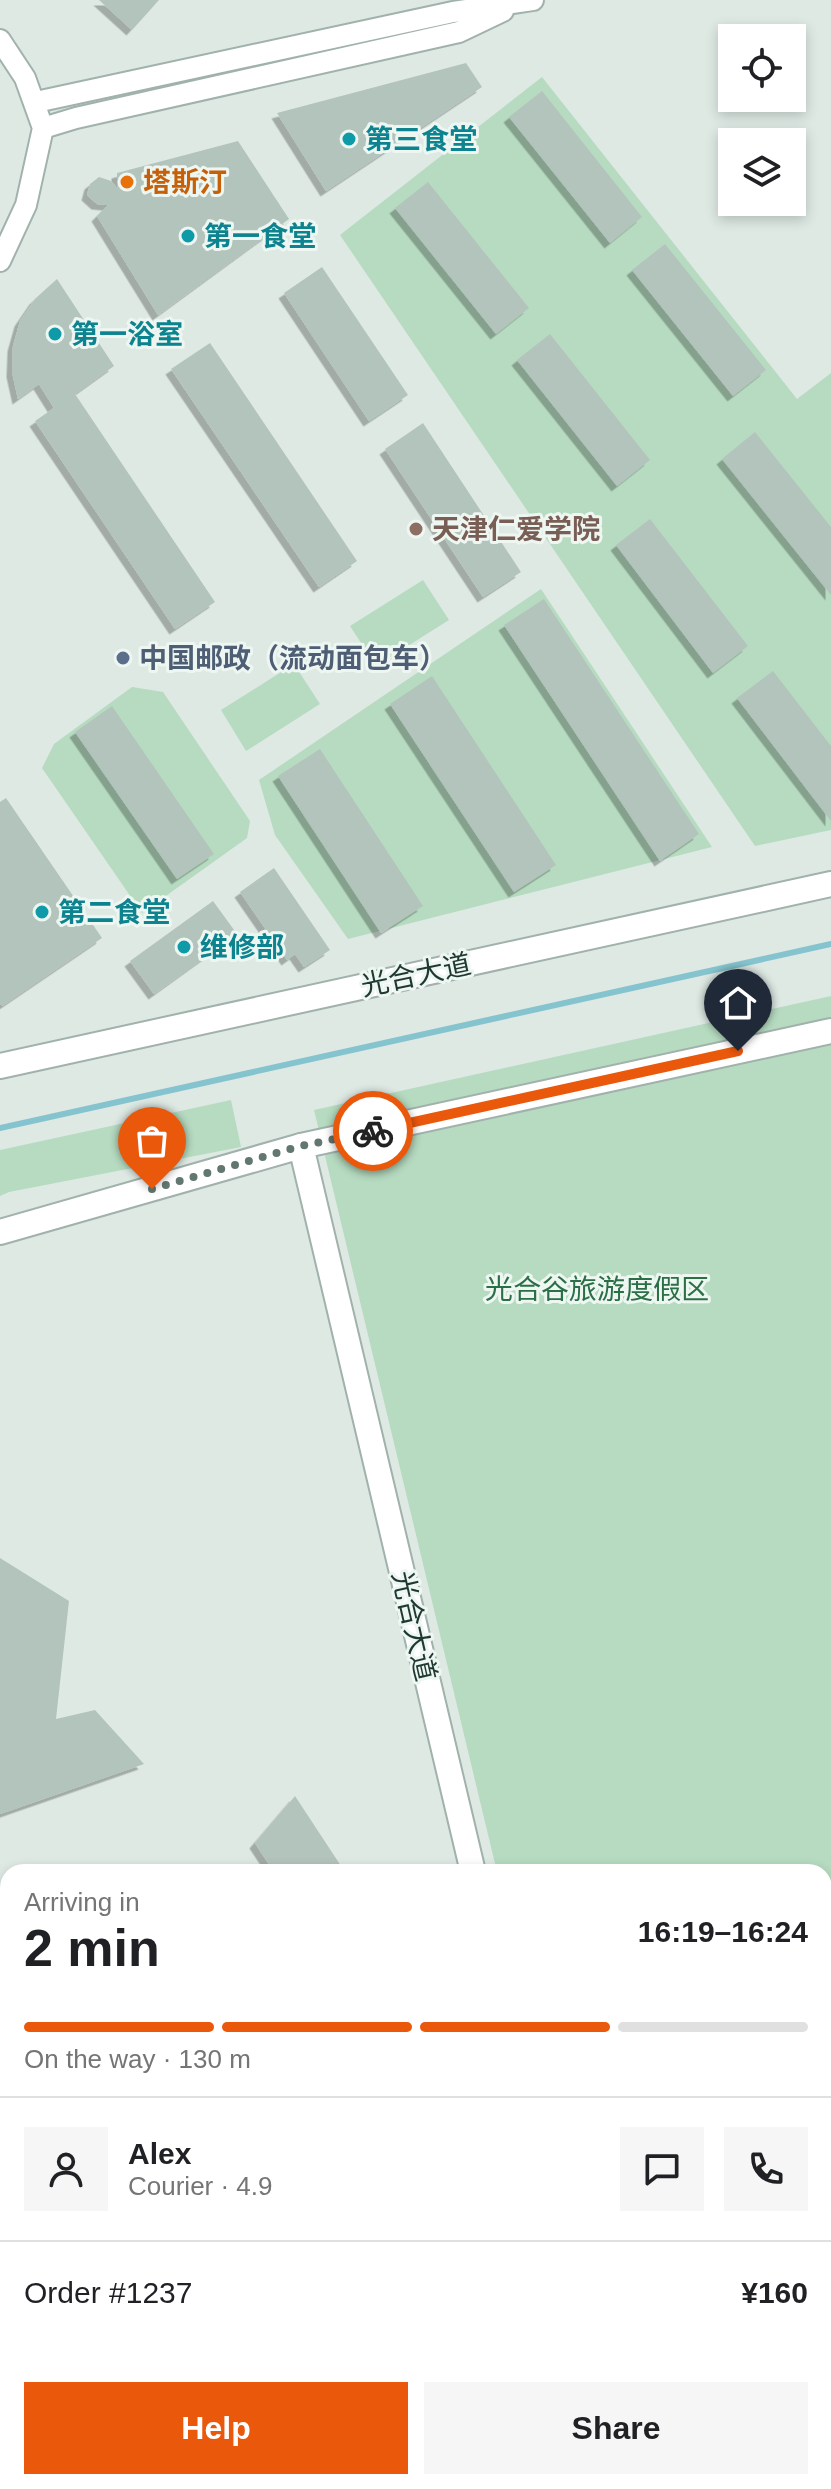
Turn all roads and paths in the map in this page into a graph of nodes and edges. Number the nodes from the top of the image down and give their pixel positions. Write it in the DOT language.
graph roads {
  1 [pos="527,1"];
  2 [pos="0,40"];
  3 [pos="36,102"];
  4 [pos="43,128"];
  5 [pos="0,261"];
  6 [pos="831,884"];
  7 [pos="831,1031"];
  8 [pos="0,1066"];
  9 [pos="301,1146"];
  10 [pos="1,1233"];
  11 [pos="471,1864"];
  1 -- 3 [label="street"];
  1 -- 4 [label="street"];
  2 -- 3 [label="street"];
  3 -- 4 [label="street"];
  4 -- 5 [label="street"];
  6 -- 8 [label="street, 光合大道"];
  7 -- 9 [label="street"];
  9 -- 10 [label="street"];
  9 -- 11 [label="street, 光合大道"];
}
